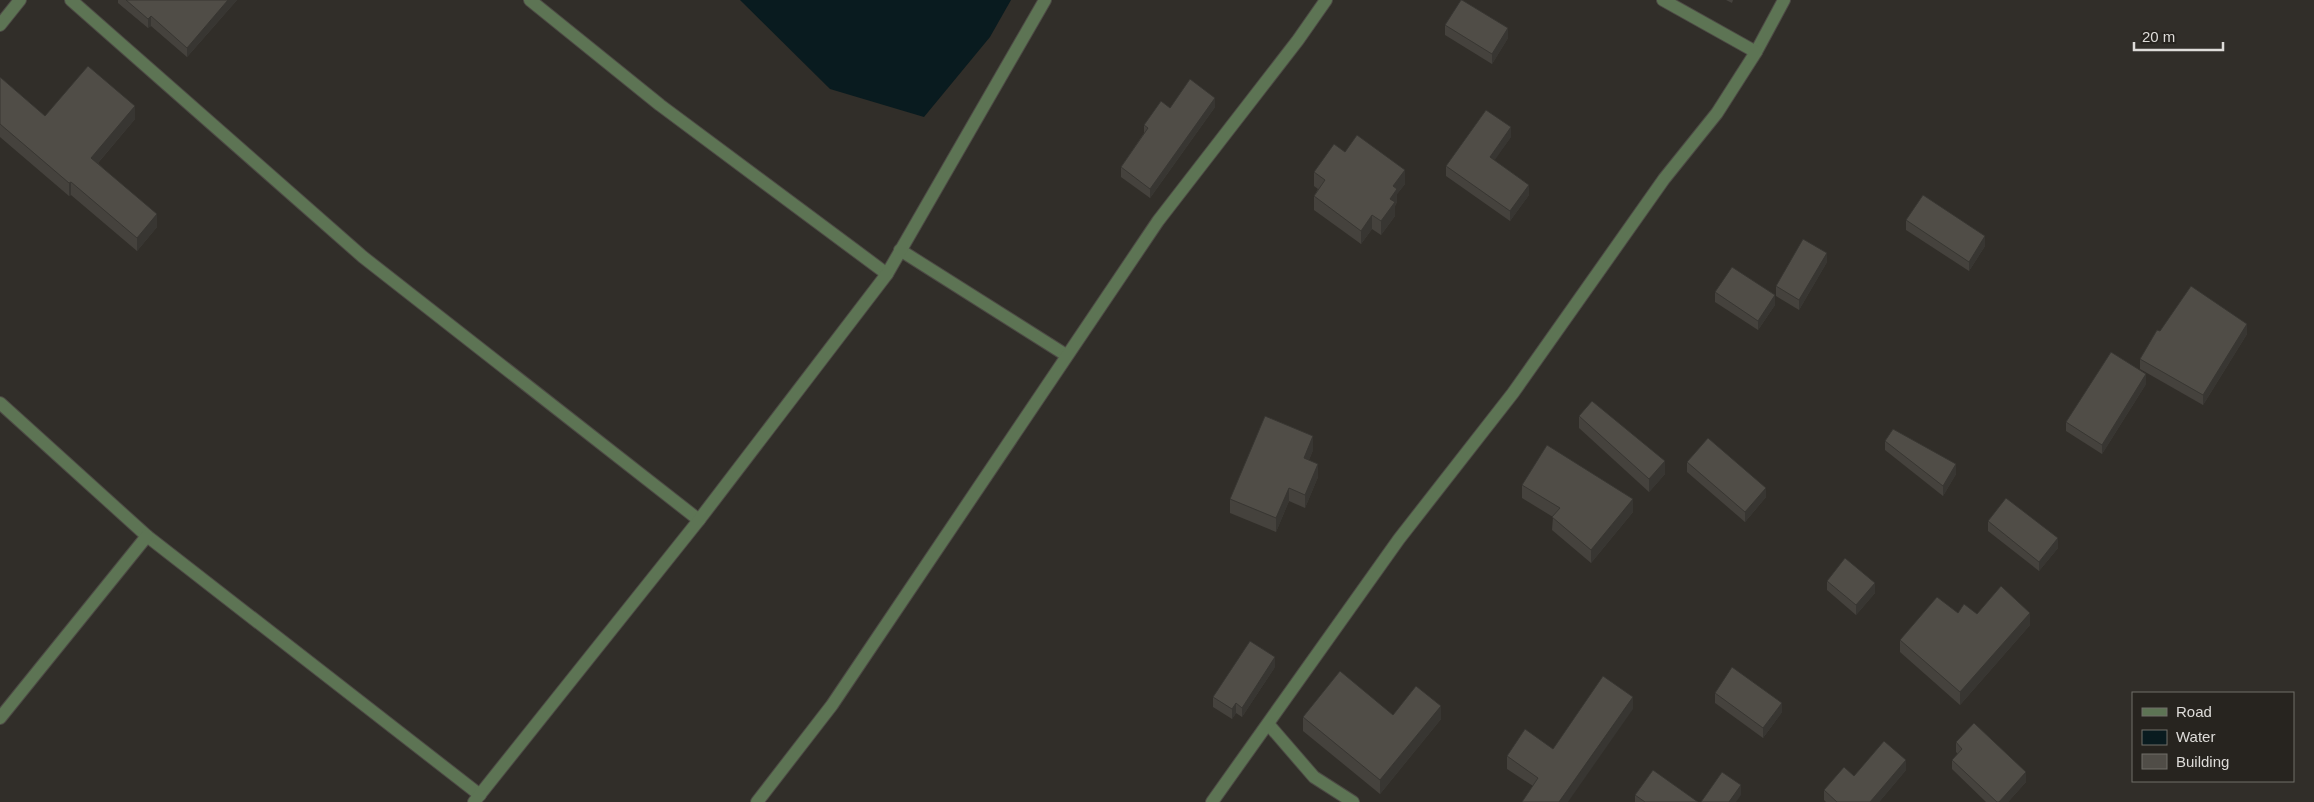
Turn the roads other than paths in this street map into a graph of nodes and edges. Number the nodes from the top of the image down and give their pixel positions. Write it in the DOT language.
graph roads {
  1 [pos="20,0"];
  2 [pos="71,0"];
  3 [pos="530,0"];
  4 [pos="1045,0"];
  5 [pos="1326,0"];
  6 [pos="1663,0"];
  7 [pos="1784,0"];
  8 [pos="0,25"];
  9 [pos="1756,52"];
  10 [pos="900,250"];
  11 [pos="887,274"];
  12 [pos="1066,355"];
  13 [pos="0,403"];
  14 [pos="699,520"];
  15 [pos="147,536"];
  16 [pos="0,718"];
  17 [pos="1269,725"];
  18 [pos="477,798"];
  19 [pos="757,802"];
  20 [pos="1212,802"];
  21 [pos="1354,802"];
  1 -- 8 [label="street"];
  2 -- 14 [label="street"];
  3 -- 11 [label="street"];
  4 -- 10 [label="street"];
  5 -- 12 [label="street"];
  6 -- 9 [label="street"];
  7 -- 9 [label="street"];
  9 -- 17 [label="street"];
  10 -- 11 [label="street"];
  10 -- 12 [label="street"];
  11 -- 14 [label="street"];
  12 -- 19 [label="street"];
  13 -- 15 [label="street"];
  14 -- 18 [label="street"];
  15 -- 16 [label="street"];
  15 -- 18 [label="street"];
  17 -- 20 [label="street"];
  17 -- 21 [label="street"];
}
